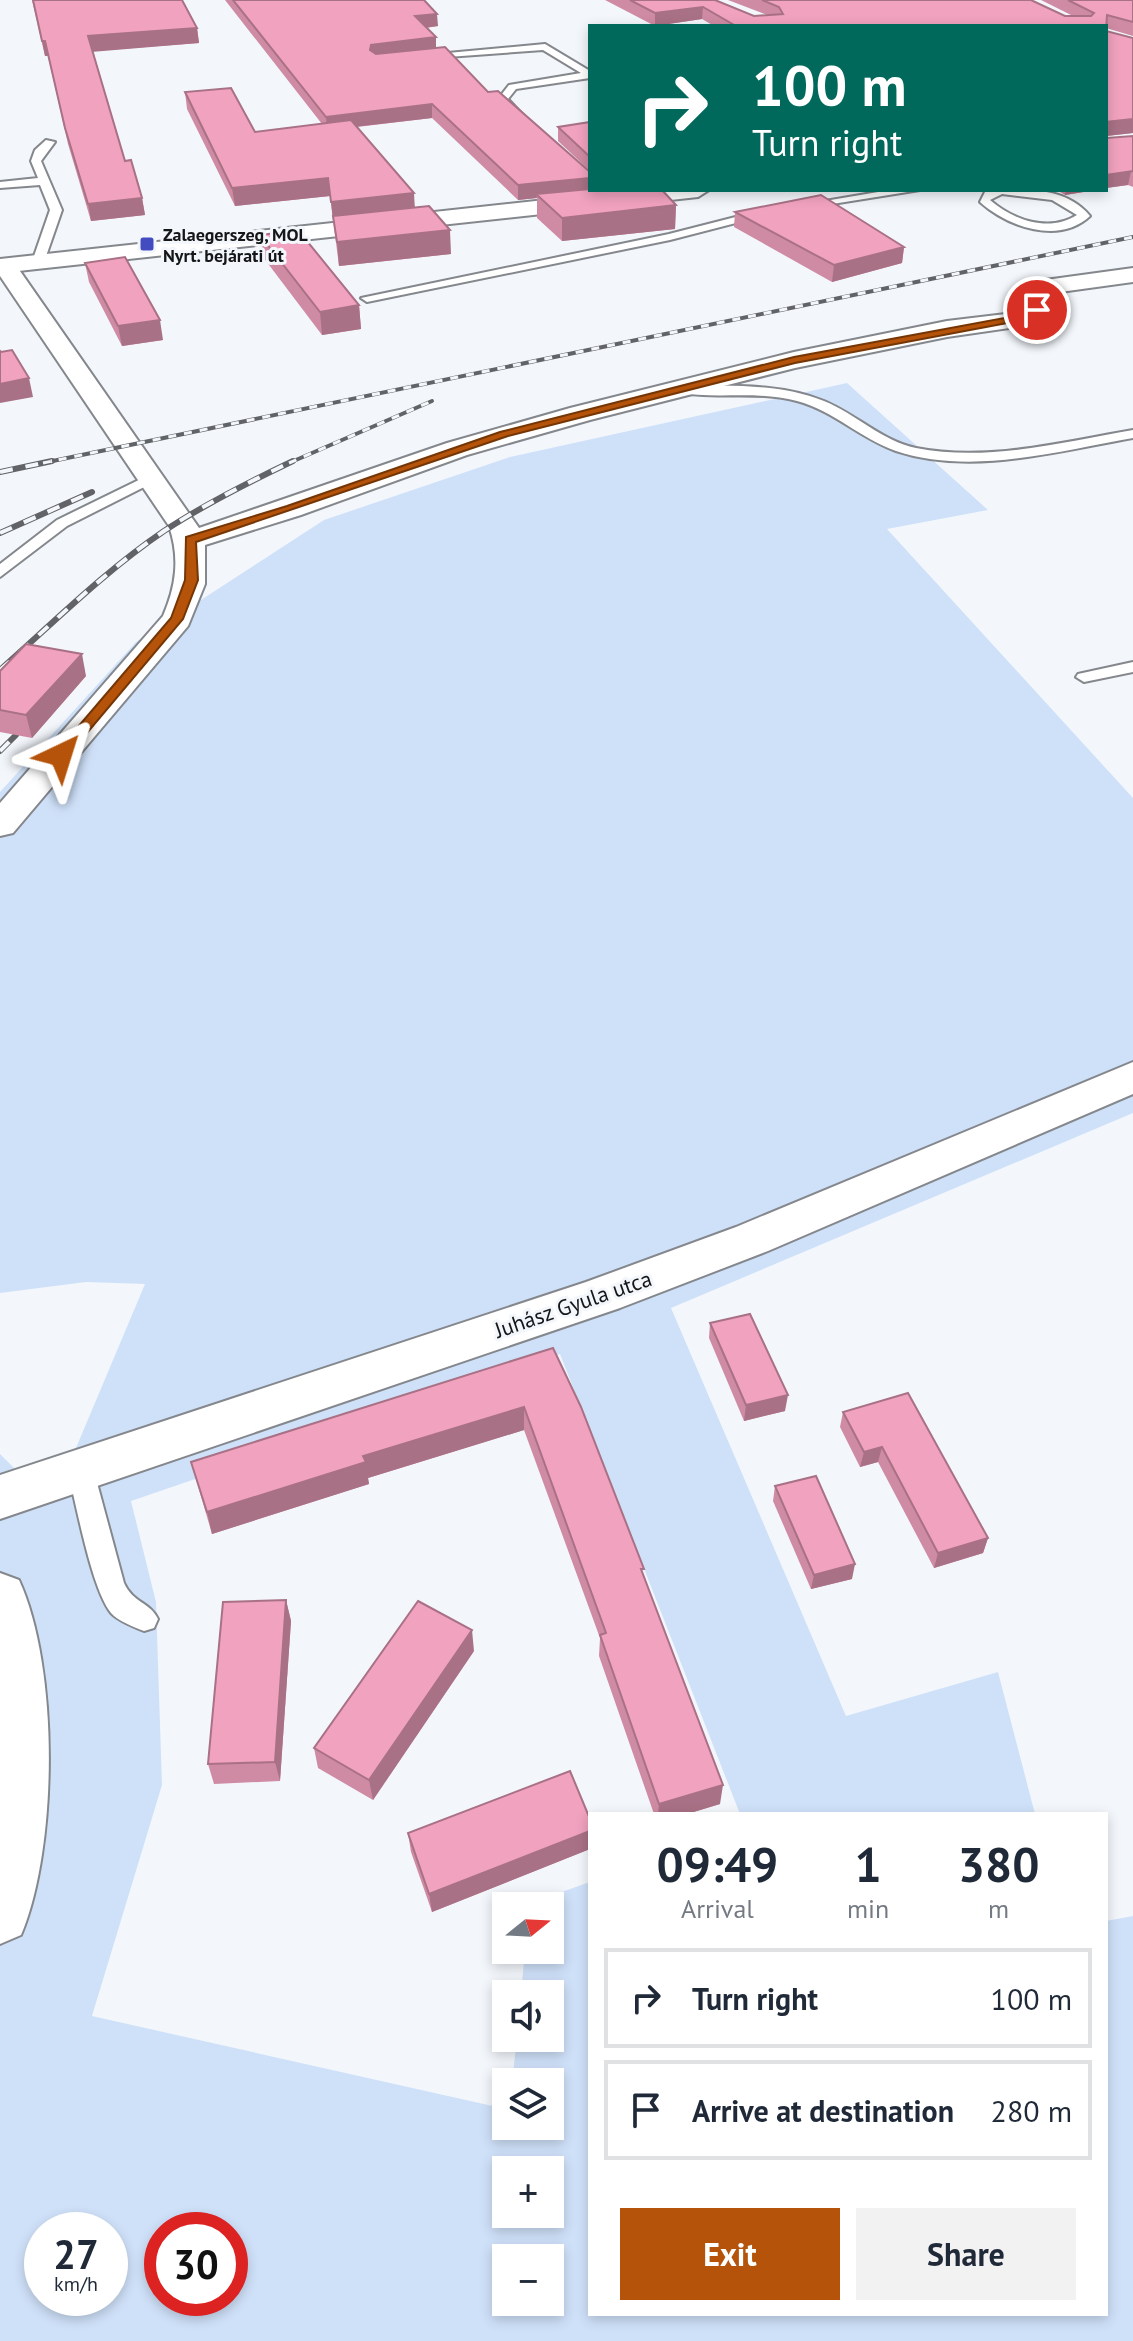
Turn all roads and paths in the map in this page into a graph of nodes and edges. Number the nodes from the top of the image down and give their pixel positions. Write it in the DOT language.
graph roads {
  1 [pos="406,58"];
  2 [pos="588,74"];
  3 [pos="588,75"];
  4 [pos="532,128"];
  5 [pos="50,142"];
  6 [pos="43,181"];
  7 [pos="0,185"];
  8 [pos="661,192"];
  9 [pos="900,192"];
  10 [pos="994,192"];
  11 [pos="1017,192"];
  12 [pos="606,195"];
  13 [pos="38,262"];
  14 [pos="3,266"];
  15 [pos="1133,275"];
  16 [pos="367,298"];
  17 [pos="675,389"];
  18 [pos="1133,434"];
  19 [pos="151,478"];
  20 [pos="190,540"];
  21 [pos="0,572"];
  22 [pos="1133,667"];
  23 [pos="1084,677"];
  24 [pos="0,825"];
  25 [pos="1133,1077"];
  26 [pos="80,1468"];
  27 [pos="0,1497"];
  28 [pos="0,1597"];
  29 [pos="144,1619"];
  30 [pos="0,1914"];
  1 -- 2 [label="lane"];
  3 -- 4 [label="lane"];
  5 -- 6 [label="lane"];
  6 -- 7 [label="lane"];
  6 -- 13 [label="lane"];
  8 -- 12 [label="street"];
  9 -- 16 [label="lane"];
  10 -- 11 [label="lane"];
  12 -- 13 [label="street"];
  13 -- 14 [label="street"];
  14 -- 19 [label="street"];
  15 -- 17 [label="street"];
  17 -- 18 [label="lane"];
  17 -- 20 [label="street"];
  19 -- 20 [label="street"];
  19 -- 21 [label="lane"];
  20 -- 24 [label="street"];
  22 -- 23 [label="lane"];
  25 -- 26 [label="street, Juhász Gyula utca"];
  26 -- 27 [label="street, Juhász Gyula utca"];
  26 -- 29 [label="lane"];
  28 -- 30 [label="street"];
}
